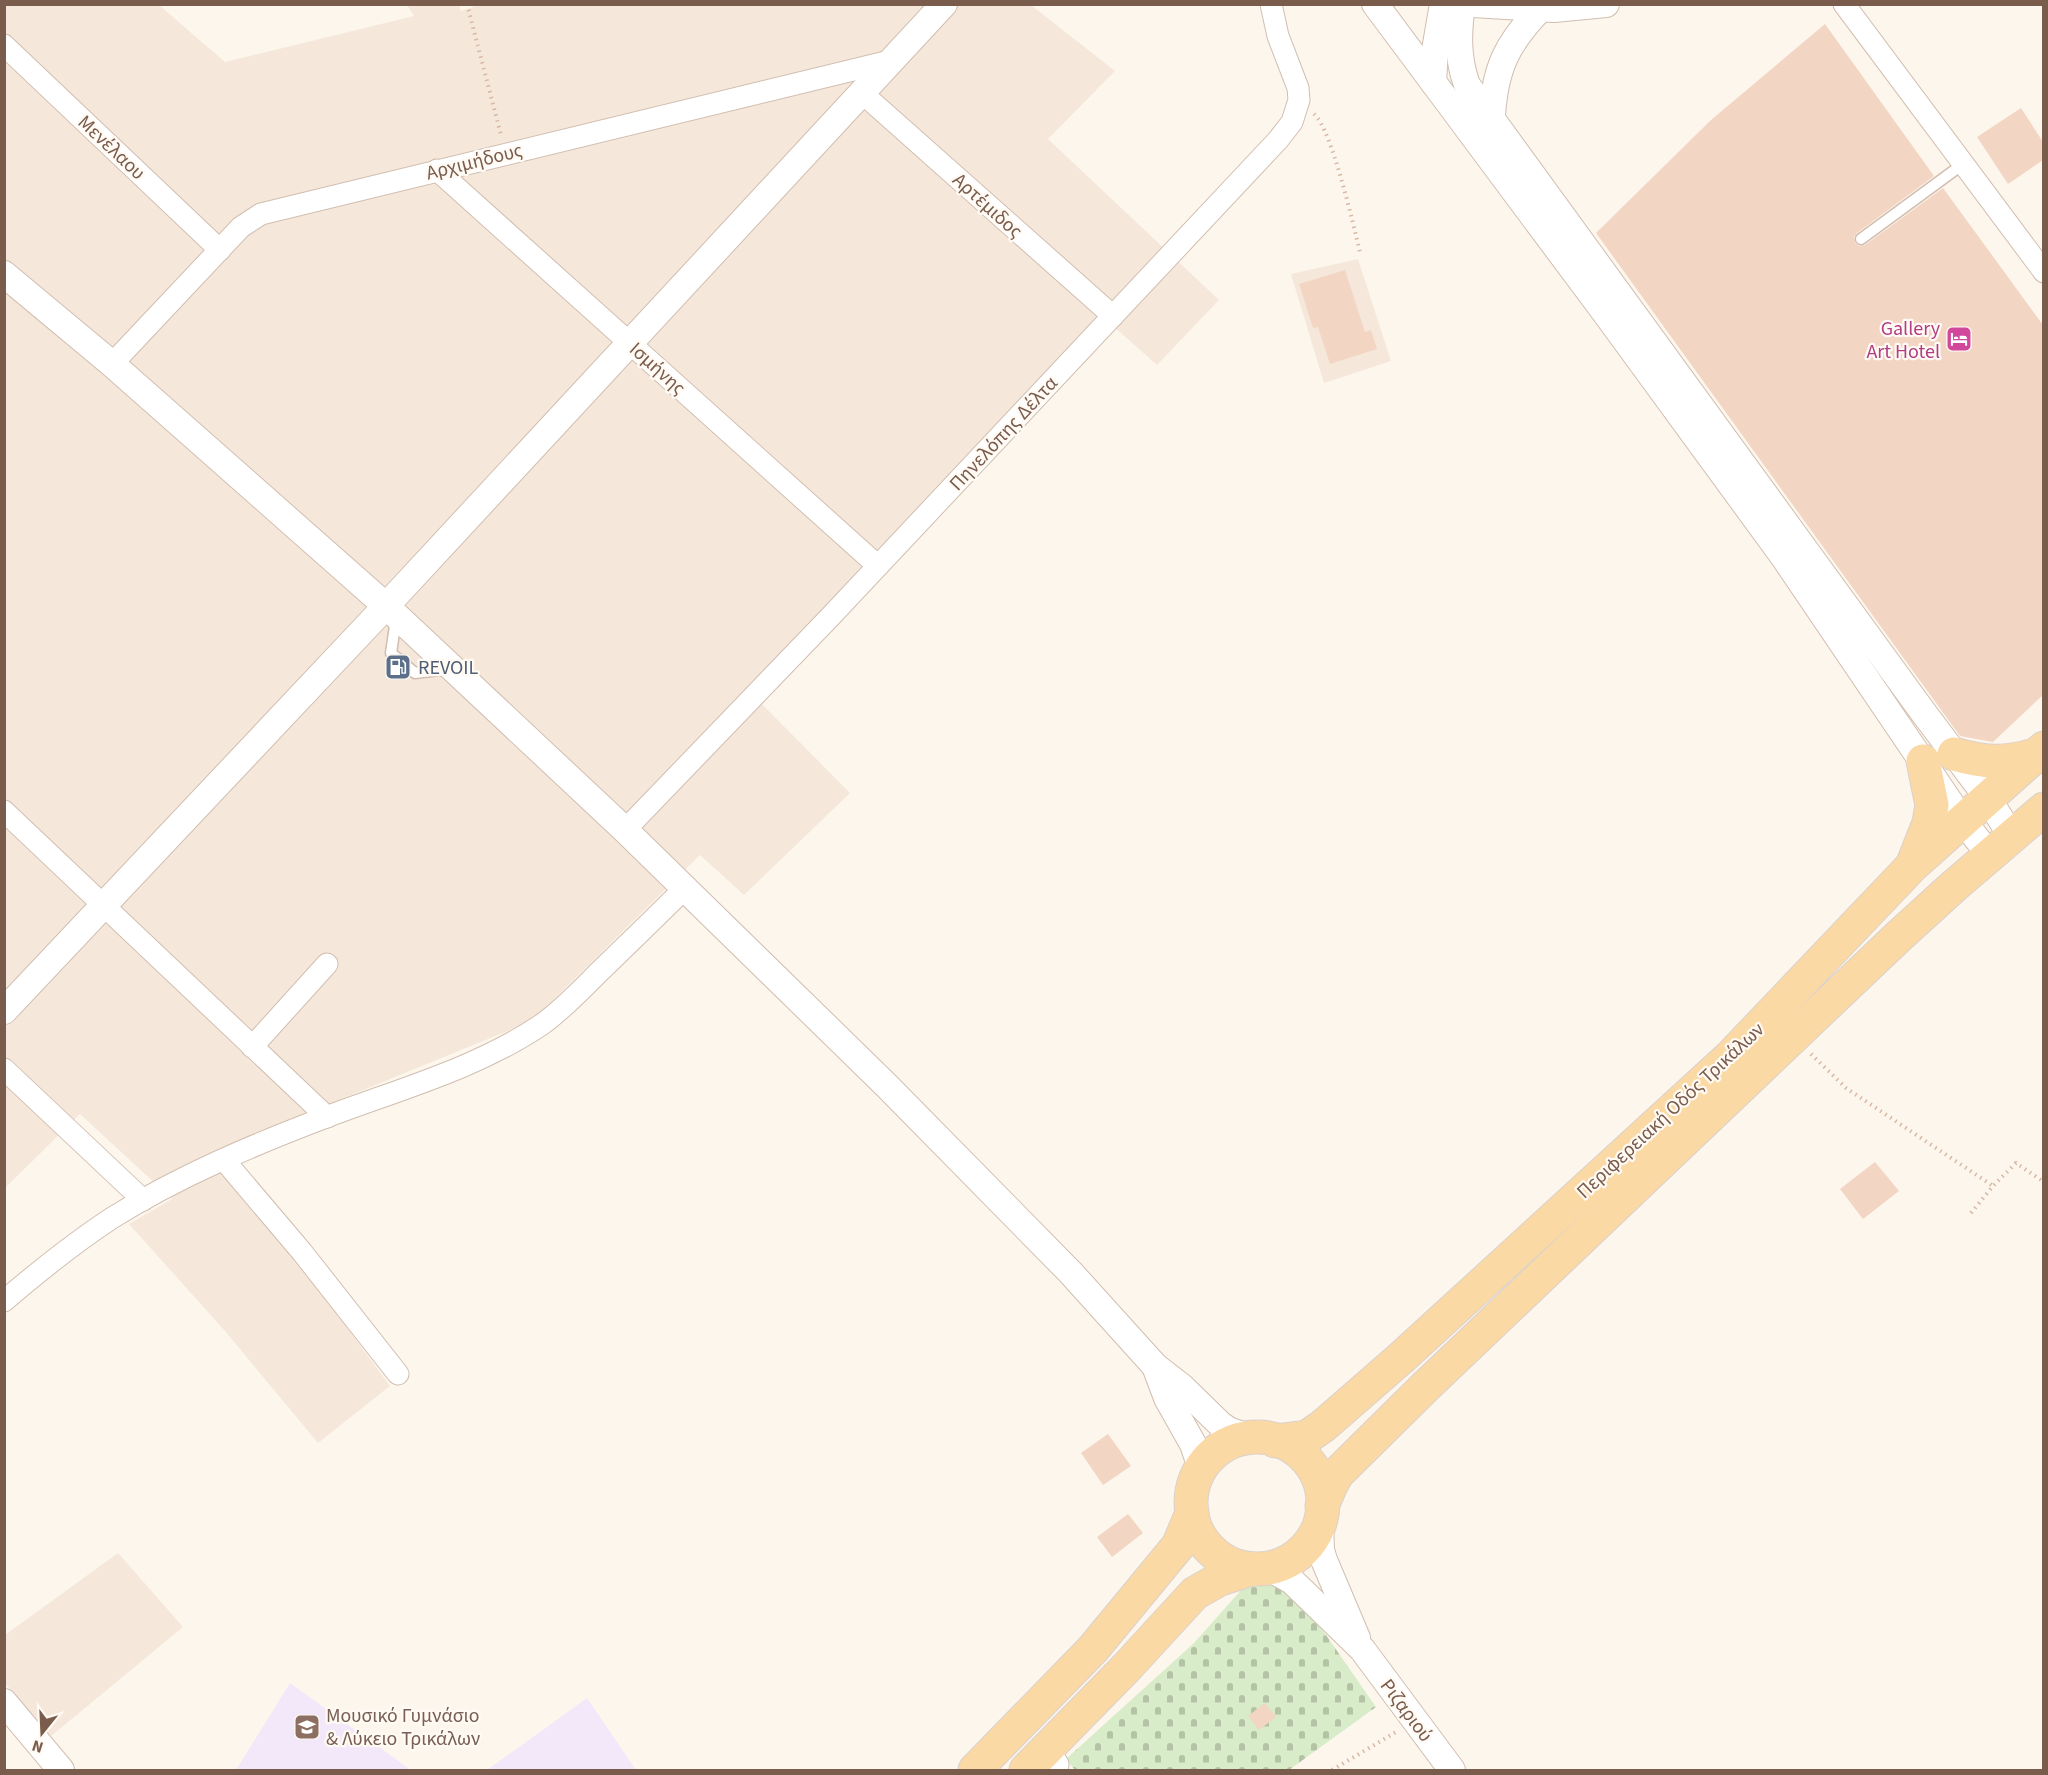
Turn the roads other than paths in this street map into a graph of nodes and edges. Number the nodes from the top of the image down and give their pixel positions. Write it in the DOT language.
graph roads {
  1 [pos="944,4"];
  2 [pos="1271,4"];
  3 [pos="1375,4"];
  4 [pos="1443,4"];
  5 [pos="1462,4"];
  6 [pos="1473,4"];
  7 [pos="1606,4"];
  8 [pos="1844,4"];
  9 [pos="1541,8"];
  10 [pos="4,45"];
  11 [pos="894,60"];
  12 [pos="1433,82"];
  13 [pos="862,93"];
  14 [pos="1492,116"];
  15 [pos="1963,164"];
  16 [pos="437,170"];
  17 [pos="1861,239"];
  18 [pos="220,250"];
  19 [pos="2043,272"];
  20 [pos="4,274"];
  21 [pos="1113,316"];
  22 [pos="630,343"];
  23 [pos="112,364"];
  24 [pos="878,566"];
  25 [pos="391,611"];
  26 [pos="2040,751"];
  27 [pos="1938,758"];
  28 [pos="1987,797"];
  29 [pos="2043,809"];
  30 [pos="4,811"];
  31 [pos="1962,820"];
  32 [pos="625,830"];
  33 [pos="2001,846"];
  34 [pos="1912,866"];
  35 [pos="685,888"];
  36 [pos="104,905"];
  37 [pos="327,964"];
  38 [pos="4,1011"];
  39 [pos="252,1047"];
  40 [pos="4,1069"];
  41 [pos="327,1116"];
  42 [pos="224,1160"];
  43 [pos="143,1200"];
  44 [pos="4,1301"];
  45 [pos="1155,1366"];
  46 [pos="398,1374"];
  47 [pos="1264,1439"];
  48 [pos="1201,1468"];
  49 [pos="1192,1513"];
  50 [pos="1321,1514"];
  51 [pos="1260,1569"];
  52 [pos="1362,1649"];
  53 [pos="4,1702"];
  54 [pos="1044,1763"];
  55 [pos="61,1770"];
  56 [pos="975,1770"];
  57 [pos="1452,1770"];
  1 -- 11 [label="street"];
  2 -- 21 [label="street, Πηνελόπης Δέλτα"];
  3 -- 12 [label="street"];
  4 -- 12 [label="street"];
  5 -- 14 [label="street"];
  6 -- 9 [label="street"];
  7 -- 9 [label="street"];
  8 -- 15 [label="street"];
  9 -- 14 [label="street"];
  10 -- 18 [label="street, Μενέλαου"];
  11 -- 13 [label="street"];
  11 -- 16 [label="street, Αρχιμήδους"];
  12 -- 27 [label="street"];
  13 -- 21 [label="street, Αρτέμιδος"];
  13 -- 22 [label="street"];
  14 -- 27 [label="street"];
  15 -- 17 [label="lane"];
  15 -- 19 [label="street"];
  16 -- 18 [label="street, Αρχιμήδους"];
  16 -- 22 [label="street, Ισμήνης"];
  18 -- 23 [label="street, Αρχιμήδους"];
  20 -- 23 [label="street"];
  21 -- 24 [label="street, Πηνελόπης Δέλτα"];
  22 -- 24 [label="street, Ισμήνης"];
  22 -- 25 [label="street"];
  23 -- 25 [label="street"];
  24 -- 32 [label="street, Πηνελόπης Δέλτα"];
  25 -- 32 [label="street"];
  25 -- 36 [label="street"];
  26 -- 27 [label="main road"];
  26 -- 28 [label="main road, Περιφερειακή Οδός Τρικάλων"];
  27 -- 28 [label="street"];
  27 -- 31 [label="street"];
  27 -- 34 [label="main road"];
  28 -- 31 [label="main road, Περιφερειακή Οδός Τρικάλων"];
  28 -- 33 [label="street"];
  29 -- 33 [label="main road, Περιφερειακή Οδός Τρικάλων"];
  30 -- 36 [label="street"];
  31 -- 33 [label="street"];
  31 -- 34 [label="main road, Περιφερειακή Οδός Τρικάλων"];
  32 -- 35 [label="street"];
  33 -- 50 [label="main road, Περιφερειακή Οδός Τρικάλων"];
  34 -- 47 [label="main road, Περιφερειακή Οδός Τρικάλων"];
  35 -- 41 [label="street"];
  35 -- 45 [label="street"];
  36 -- 38 [label="street"];
  36 -- 39 [label="street"];
  37 -- 39 [label="street"];
  39 -- 41 [label="street"];
  40 -- 43 [label="street"];
  41 -- 42 [label="street"];
  42 -- 43 [label="street"];
  42 -- 46 [label="street"];
  43 -- 44 [label="street"];
  45 -- 47 [label="street"];
  45 -- 48 [label="street"];
  47 -- 48 [label="main road"];
  47 -- 50 [label="main road"];
  48 -- 49 [label="main road"];
  49 -- 51 [label="main road"];
  49 -- 56 [label="main road"];
  50 -- 51 [label="main road"];
  50 -- 52 [label="street, Ριζαριού"];
  51 -- 52 [label="street, Ριζαριού"];
  51 -- 54 [label="main road"];
  52 -- 57 [label="street, Ριζαριού"];
  53 -- 55 [label="street"];
}
